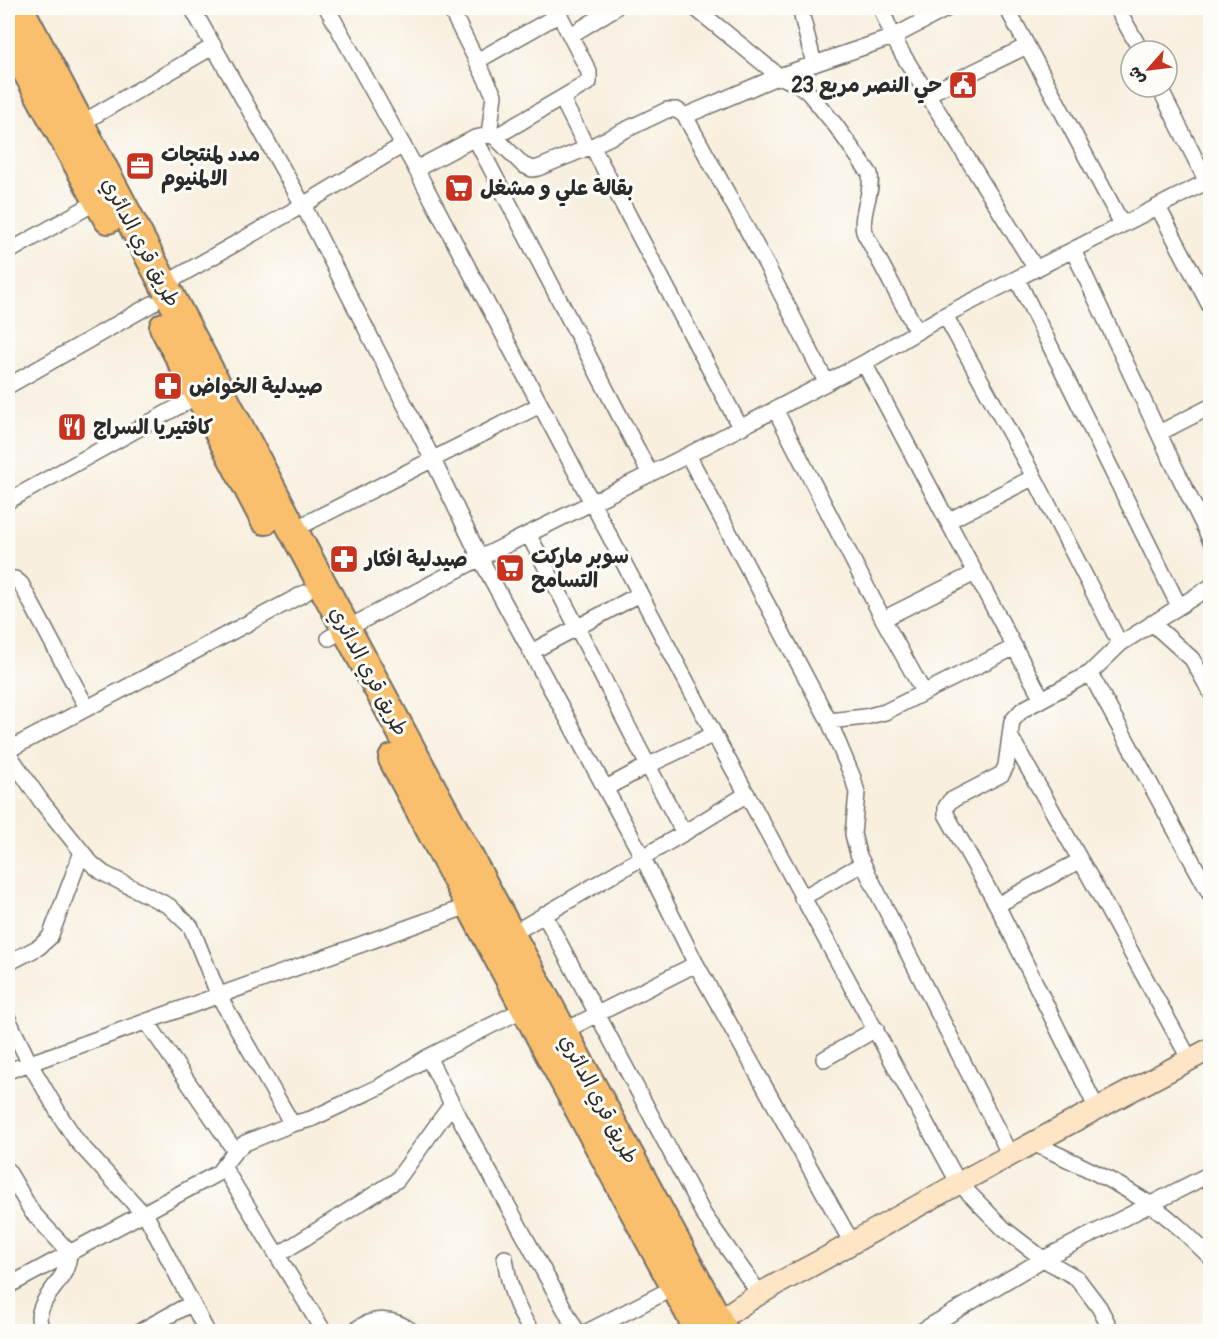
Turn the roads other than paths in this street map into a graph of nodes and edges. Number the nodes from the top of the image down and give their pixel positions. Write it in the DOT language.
graph roads {
  1 [pos="19,8"];
  2 [pos="192,8"];
  3 [pos="327,8"];
  4 [pos="450,8"];
  5 [pos="615,8"];
  6 [pos="699,8"];
  7 [pos="800,8"];
  8 [pos="881,8"];
  9 [pos="948,8"];
  10 [pos="1007,8"];
  11 [pos="1117,8"];
  12 [pos="558,11"];
  13 [pos="8,12"];
  14 [pos="571,35"];
  15 [pos="8,37"];
  16 [pos="893,37"];
  17 [pos="1134,39"];
  18 [pos="214,46"];
  19 [pos="1027,46"];
  20 [pos="477,61"];
  21 [pos="814,64"];
  22 [pos="779,76"];
  23 [pos="928,94"];
  24 [pos="562,99"];
  25 [pos="1165,99"];
  26 [pos="686,116"];
  27 [pos="80,124"];
  28 [pos="486,137"];
  29 [pos="403,145"];
  30 [pos="589,147"];
  31 [pos="416,169"];
  32 [pos="1209,181"];
  33 [pos="98,201"];
  34 [pos="303,205"];
  35 [pos="1158,207"];
  36 [pos="1122,224"];
  37 [pos="1073,250"];
  38 [pos="8,252"];
  39 [pos="1036,269"];
  40 [pos="1017,279"];
  41 [pos="158,294"];
  42 [pos="1210,306"];
  43 [pos="945,315"];
  44 [pos="917,331"];
  45 [pos="864,363"];
  46 [pos="826,382"];
  47 [pos="8,386"];
  48 [pos="199,395"];
  49 [pos="540,405"];
  50 [pos="1210,407"];
  51 [pos="775,409"];
  52 [pos="740,427"];
  53 [pos="1159,433"];
  54 [pos="688,455"];
  55 [pos="432,460"];
  56 [pos="650,474"];
  57 [pos="1034,477"];
  58 [pos="8,501"];
  59 [pos="591,502"];
  60 [pos="948,521"];
  61 [pos="293,530"];
  62 [pos="528,534"];
  63 [pos="1210,539"];
  64 [pos="480,558"];
  65 [pos="975,573"];
  66 [pos="8,579"];
  67 [pos="1210,587"];
  68 [pos="305,593"];
  69 [pos="640,594"];
  70 [pos="1179,606"];
  71 [pos="883,619"];
  72 [pos="1152,623"];
  73 [pos="576,627"];
  74 [pos="337,633"];
  75 [pos="1120,644"];
  76 [pos="1015,647"];
  77 [pos="531,652"];
  78 [pos="1090,674"];
  79 [pos="1210,691"];
  80 [pos="924,693"];
  81 [pos="1042,699"];
  82 [pos="87,708"];
  83 [pos="829,721"];
  84 [pos="714,734"];
  85 [pos="1010,736"];
  86 [pos="8,751"];
  87 [pos="647,766"];
  88 [pos="606,788"];
  89 [pos="747,794"];
  90 [pos="684,833"];
  91 [pos="82,852"];
  92 [pos="642,856"];
  93 [pos="1079,861"];
  94 [pos="862,864"];
  95 [pos="1210,892"];
  96 [pos="802,898"];
  97 [pos="471,905"];
  98 [pos="997,905"];
  99 [pos="544,914"];
  100 [pos="510,934"];
  101 [pos="8,963"];
  102 [pos="696,964"];
  103 [pos="219,996"];
  104 [pos="524,1008"];
  105 [pos="598,1013"];
  106 [pos="8,1019"];
  107 [pos="147,1022"];
  108 [pos="876,1029"];
  109 [pos="562,1032"];
  110 [pos="1210,1049"];
  111 [pos="428,1057"];
  112 [pos="824,1059"];
  113 [pos="1190,1060"];
  114 [pos="30,1064"];
  115 [pos="8,1071"];
  116 [pos="452,1104"];
  117 [pos="1097,1109"];
  118 [pos="292,1124"];
  119 [pos="1033,1143"];
  120 [pos="235,1151"];
  121 [pos="1010,1155"];
  122 [pos="224,1168"];
  123 [pos="8,1170"];
  124 [pos="1210,1173"];
  125 [pos="958,1182"];
  126 [pos="1150,1205"];
  127 [pos="144,1215"];
  128 [pos="852,1243"];
  129 [pos="69,1252"];
  130 [pos="278,1255"];
  131 [pos="1210,1257"];
  132 [pos="505,1258"];
  133 [pos="1043,1259"];
  134 [pos="8,1286"];
  135 [pos="675,1287"];
  136 [pos="759,1293"];
  137 [pos="192,1303"];
  138 [pos="712,1329"];
  139 [pos="41,1332"];
  140 [pos="140,1332"];
  141 [pos="207,1332"];
  142 [pos="324,1332"];
  143 [pos="353,1332"];
  144 [pos="413,1332"];
  145 [pos="532,1332"];
  146 [pos="577,1332"];
  147 [pos="587,1332"];
  148 [pos="920,1332"];
  149 [pos="1112,1332"];
  1 -- 13 [label="main road"];
  1 -- 27 [label="highway, طريق قري الدائري"];
  2 -- 18 [label="street"];
  3 -- 29 [label="street"];
  4 -- 20 [label="street"];
  5 -- 14 [label="street"];
  6 -- 22 [label="street"];
  7 -- 21 [label="street"];
  8 -- 16 [label="street"];
  9 -- 16 [label="street"];
  10 -- 19 [label="street"];
  11 -- 17 [label="street"];
  12 -- 14 [label="street"];
  12 -- 20 [label="street"];
  14 -- 24 [label="street"];
  15 -- 33 [label="highway, طريق قري الدائري"];
  16 -- 21 [label="street"];
  16 -- 23 [label="street"];
  18 -- 27 [label="street"];
  18 -- 34 [label="street"];
  19 -- 23 [label="street"];
  19 -- 36 [label="street"];
  20 -- 28 [label="street"];
  21 -- 22 [label="street"];
  22 -- 26 [label="street"];
  22 -- 44 [label="street"];
  23 -- 39 [label="street"];
  24 -- 28 [label="street"];
  24 -- 30 [label="street"];
  25 -- 32 [label="street"];
  26 -- 30 [label="street"];
  26 -- 46 [label="street"];
  27 -- 41 [label="highway, طريق قري الدائري"];
  28 -- 30 [label="street"];
  28 -- 31 [label="street"];
  28 -- 56 [label="street"];
  29 -- 31 [label="street"];
  29 -- 34 [label="street"];
  30 -- 52 [label="street"];
  31 -- 49 [label="street"];
  32 -- 35 [label="street"];
  33 -- 38 [label="street"];
  33 -- 41 [label="highway, طريق قري الدائري"];
  34 -- 41 [label="street"];
  34 -- 55 [label="street"];
  35 -- 36 [label="street"];
  35 -- 42 [label="street"];
  36 -- 37 [label="street"];
  37 -- 39 [label="street"];
  37 -- 53 [label="street"];
  39 -- 40 [label="street"];
  40 -- 43 [label="street"];
  40 -- 70 [label="street"];
  41 -- 47 [label="street"];
  41 -- 48 [label="highway, طريق قري الدائري"];
  41 -- 61 [label="highway, طريق قري الدائري"];
  43 -- 44 [label="street"];
  43 -- 57 [label="street"];
  44 -- 45 [label="street"];
  45 -- 46 [label="street"];
  45 -- 60 [label="street"];
  46 -- 51 [label="street"];
  48 -- 58 [label="street"];
  48 -- 68 [label="highway, طريق قري الدائري"];
  49 -- 55 [label="street"];
  49 -- 59 [label="street"];
  50 -- 53 [label="street"];
  51 -- 52 [label="street"];
  51 -- 71 [label="street"];
  52 -- 54 [label="street"];
  53 -- 63 [label="street"];
  54 -- 56 [label="street"];
  54 -- 83 [label="street"];
  55 -- 61 [label="street"];
  55 -- 64 [label="street"];
  56 -- 59 [label="street"];
  57 -- 60 [label="street"];
  57 -- 75 [label="street"];
  59 -- 62 [label="street"];
  59 -- 69 [label="street"];
  60 -- 65 [label="street"];
  61 -- 74 [label="highway, طريق قري الدائري"];
  62 -- 64 [label="street"];
  62 -- 73 [label="street"];
  64 -- 74 [label="street"];
  64 -- 77 [label="street"];
  65 -- 71 [label="street"];
  65 -- 76 [label="street"];
  66 -- 82 [label="street"];
  67 -- 70 [label="street"];
  68 -- 74 [label="highway, طريق قري الدائري"];
  68 -- 82 [label="street"];
  69 -- 73 [label="street"];
  69 -- 84 [label="street"];
  70 -- 72 [label="street"];
  71 -- 80 [label="street"];
  72 -- 75 [label="street"];
  72 -- 79 [label="street"];
  73 -- 77 [label="street"];
  73 -- 87 [label="street"];
  74 -- 97 [label="highway, طريق قري الدائري"];
  74 -- 100 [label="highway, طريق قري الدائري"];
  75 -- 78 [label="street"];
  76 -- 80 [label="street"];
  76 -- 81 [label="street"];
  77 -- 88 [label="street"];
  78 -- 81 [label="street"];
  78 -- 95 [label="street"];
  80 -- 83 [label="street"];
  81 -- 85 [label="street"];
  82 -- 86 [label="street"];
  83 -- 94 [label="street"];
  84 -- 87 [label="street"];
  84 -- 89 [label="street"];
  85 -- 93 [label="street"];
  85 -- 98 [label="street"];
  86 -- 91 [label="street"];
  87 -- 88 [label="street"];
  87 -- 90 [label="street"];
  88 -- 92 [label="street"];
  89 -- 90 [label="street"];
  89 -- 96 [label="street"];
  90 -- 92 [label="street"];
  91 -- 101 [label="street"];
  91 -- 103 [label="street"];
  92 -- 99 [label="street"];
  92 -- 102 [label="street"];
  93 -- 98 [label="street"];
  93 -- 113 [label="street"];
  94 -- 96 [label="street"];
  94 -- 121 [label="street"];
  96 -- 108 [label="street"];
  97 -- 103 [label="street"];
  97 -- 104 [label="highway, طريق قري الدائري"];
  98 -- 117 [label="street"];
  99 -- 100 [label="street"];
  99 -- 105 [label="street"];
  100 -- 109 [label="highway, طريق قري الدائري"];
  102 -- 105 [label="street"];
  102 -- 128 [label="street"];
  103 -- 107 [label="street"];
  103 -- 118 [label="street"];
  104 -- 111 [label="street"];
  104 -- 135 [label="highway, طريق قري الدائري"];
  105 -- 109 [label="street"];
  105 -- 136 [label="street"];
  106 -- 114 [label="street"];
  107 -- 114 [label="street"];
  107 -- 120 [label="street"];
  108 -- 112 [label="street"];
  108 -- 125 [label="street"];
  109 -- 138 [label="highway, طريق قري الدائري"];
  110 -- 113 [label="main road"];
  111 -- 116 [label="street"];
  111 -- 118 [label="street"];
  113 -- 117 [label="main road"];
  114 -- 115 [label="street"];
  114 -- 127 [label="street"];
  116 -- 130 [label="street"];
  116 -- 146 [label="street"];
  117 -- 119 [label="main road"];
  118 -- 120 [label="street"];
  119 -- 121 [label="main road"];
  119 -- 126 [label="street"];
  120 -- 122 [label="street"];
  121 -- 125 [label="main road"];
  122 -- 127 [label="street"];
  122 -- 130 [label="street"];
  123 -- 129 [label="street"];
  124 -- 126 [label="street"];
  125 -- 128 [label="main road"];
  125 -- 133 [label="street"];
  126 -- 131 [label="street"];
  126 -- 133 [label="street"];
  127 -- 129 [label="street"];
  127 -- 137 [label="street"];
  128 -- 136 [label="main road"];
  129 -- 134 [label="street"];
  129 -- 139 [label="street"];
  130 -- 142 [label="street"];
  132 -- 145 [label="street"];
  133 -- 148 [label="street"];
  133 -- 149 [label="street"];
  135 -- 138 [label="highway, طريق قري الدائري"];
  135 -- 147 [label="street"];
  136 -- 138 [label="main road"];
  137 -- 140 [label="street"];
  137 -- 141 [label="street"];
  143 -- 144 [label="street"];
}
